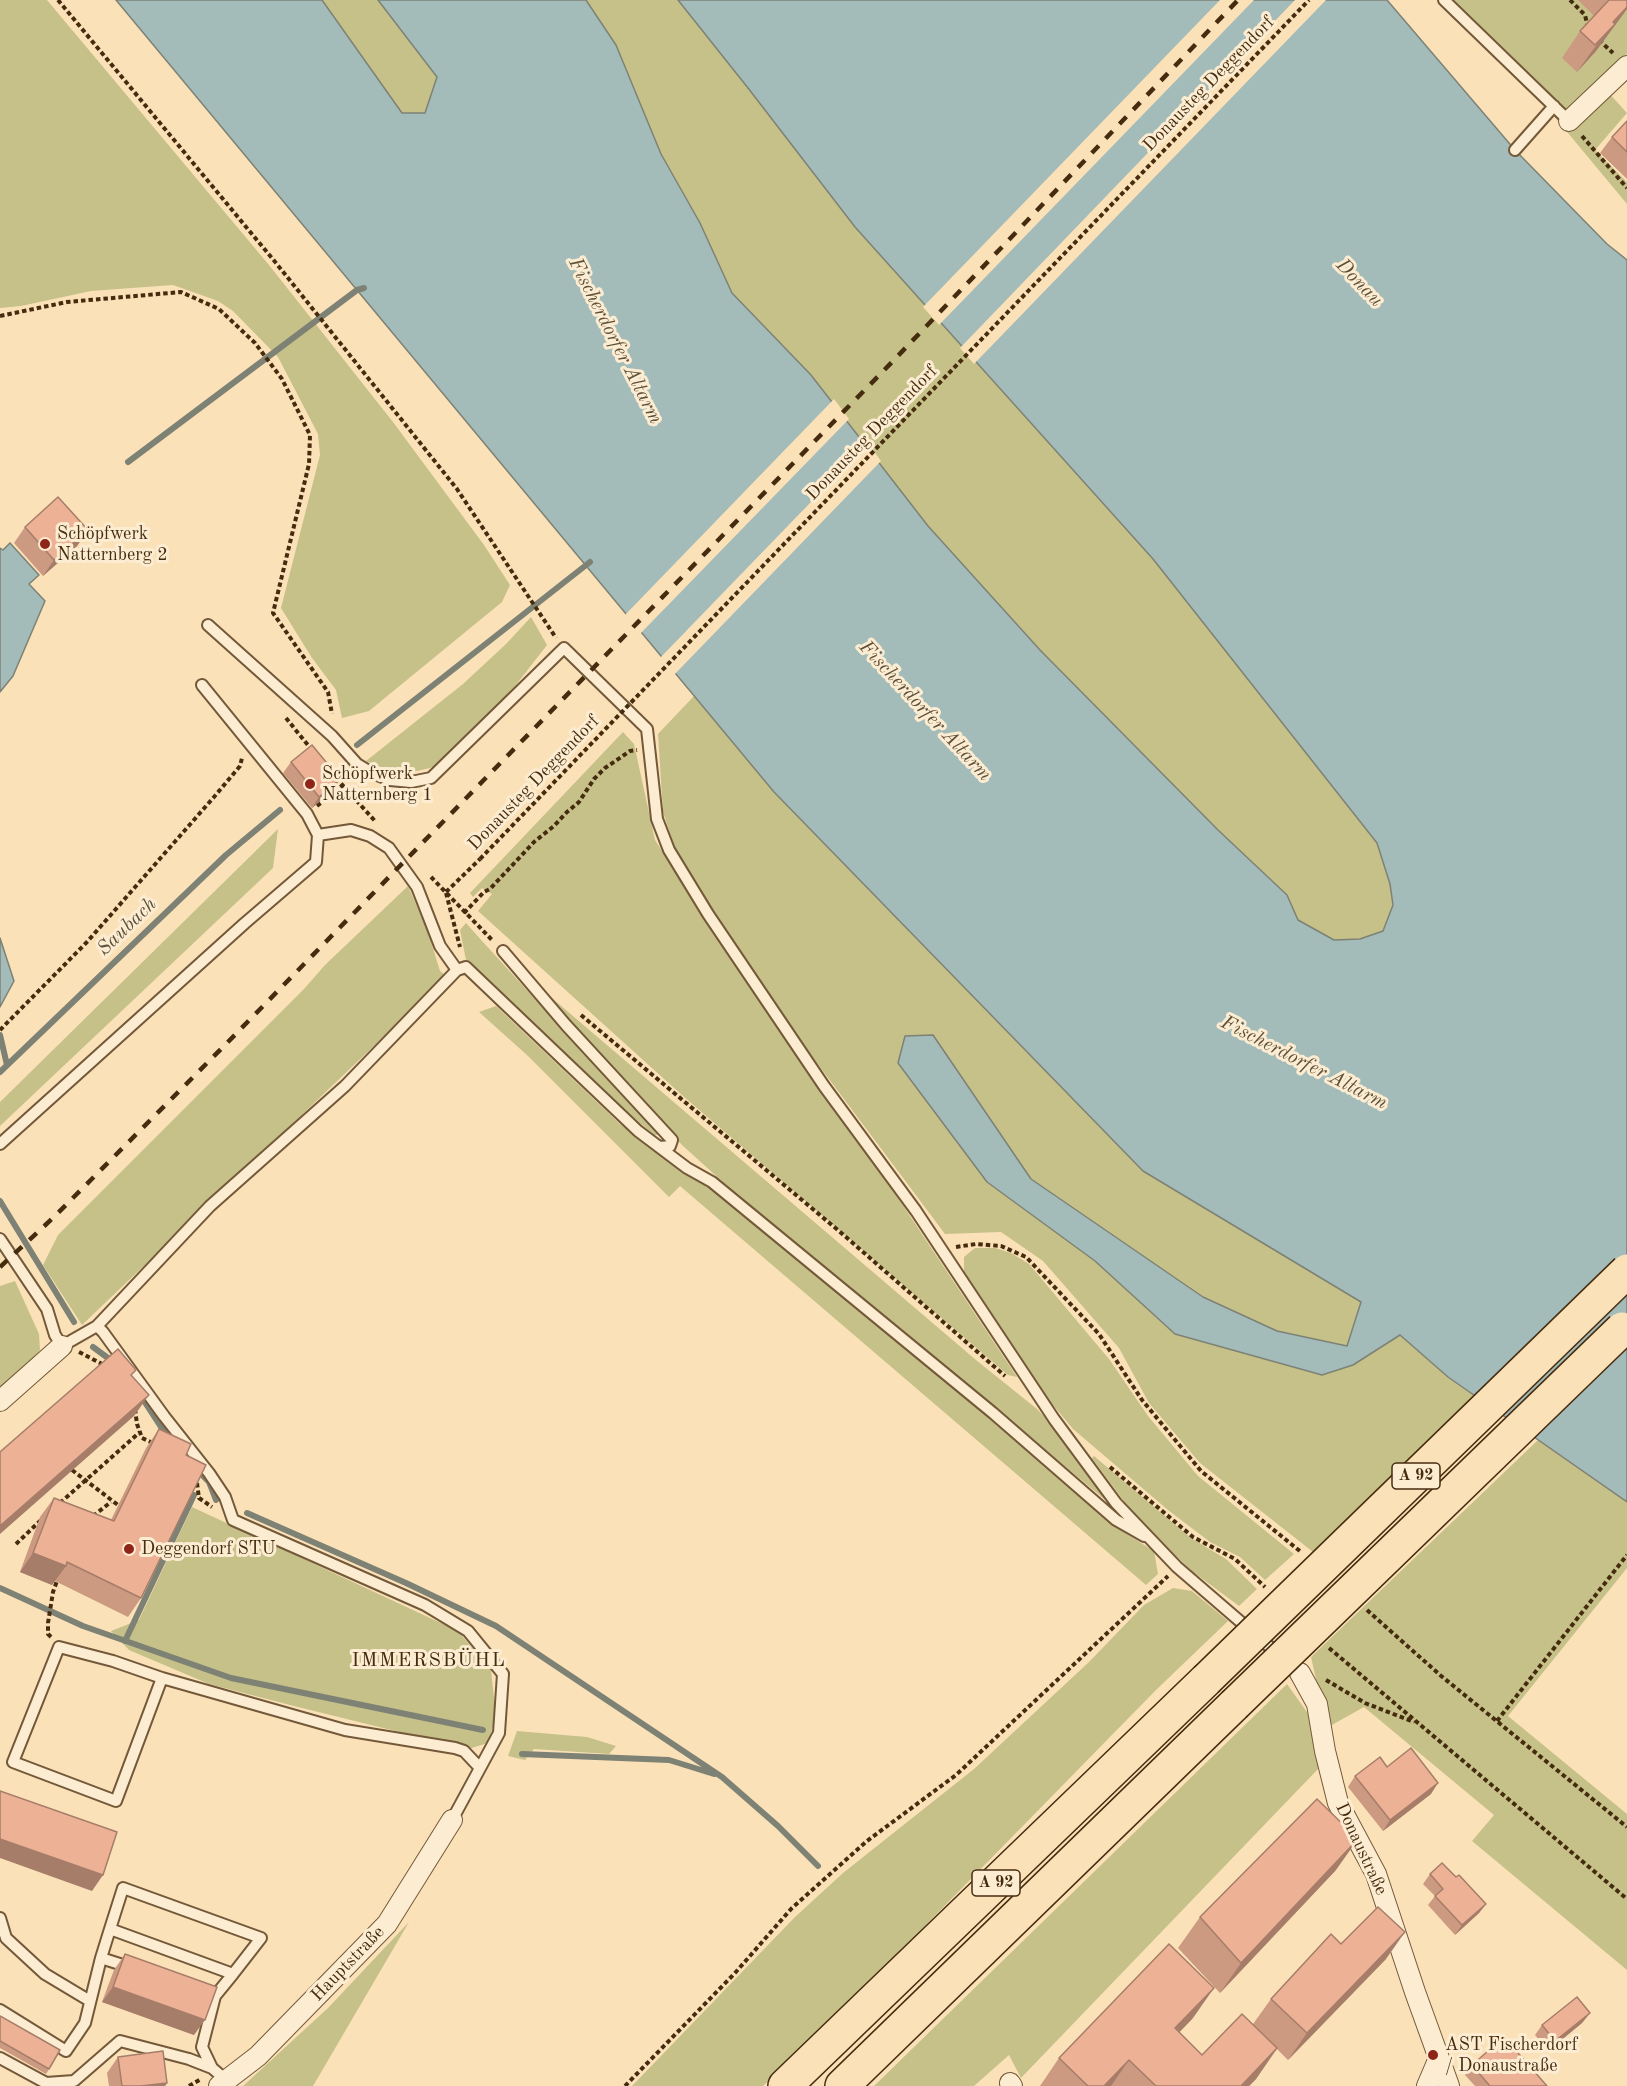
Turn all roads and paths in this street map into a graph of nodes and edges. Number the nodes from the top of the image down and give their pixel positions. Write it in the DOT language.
graph roads {
  1 [pos="57,0"];
  2 [pos="1309,0"];
  3 [pos="1444,0"];
  4 [pos="1570,0"];
  5 [pos="1588,30"];
  6 [pos="1596,37"];
  7 [pos="1627,66"];
  8 [pos="1554,106"];
  9 [pos="1569,121"];
  10 [pos="1515,150"];
  11 [pos="1627,188"];
  12 [pos="0,316"];
  13 [pos="208,625"];
  14 [pos="564,648"];
  15 [pos="202,685"];
  16 [pos="284,715"];
  17 [pos="329,733"];
  18 [pos="246,739"];
  19 [pos="649,748"];
  20 [pos="318,756"];
  21 [pos="332,773"];
  22 [pos="343,785"];
  23 [pos="311,811"];
  24 [pos="382,829"];
  25 [pos="318,835"];
  26 [pos="430,877"];
  27 [pos="446,892"];
  28 [pos="464,913"];
  29 [pos="456,930"];
  30 [pos="503,951"];
  31 [pos="457,970"];
  32 [pos="576,1011"];
  33 [pos="0,1030"];
  34 [pos="2,1138"];
  35 [pos="660,1147"];
  36 [pos="0,1239"];
  37 [pos="942,1250"];
  38 [pos="1627,1271"];
  39 [pos="1627,1324"];
  40 [pos="97,1326"];
  41 [pos="63,1346"];
  42 [pos="111,1372"];
  43 [pos="1013,1383"];
  44 [pos="0,1401"];
  45 [pos="135,1401"];
  46 [pos="140,1432"];
  47 [pos="158,1446"];
  48 [pos="1106,1463"];
  49 [pos="72,1470"];
  50 [pos="197,1480"];
  51 [pos="84,1481"];
  52 [pos="111,1502"];
  53 [pos="117,1505"];
  54 [pos="55,1507"];
  55 [pos="48,1514"];
  56 [pos="233,1520"];
  57 [pos="87,1521"];
  58 [pos="1150,1539"];
  59 [pos="16,1544"];
  60 [pos="1627,1555"];
  61 [pos="1235,1559"];
  62 [pos="1309,1559"];
  63 [pos="1177,1567"];
  64 [pos="60,1574"];
  65 [pos="1361,1605"];
  66 [pos="48,1623"];
  67 [pos="1338,1656"];
  68 [pos="1300,1673"];
  69 [pos="162,1678"];
  70 [pos="1497,1721"];
  71 [pos="1418,1724"];
  72 [pos="480,1768"];
  73 [pos="452,1820"];
  74 [pos="1627,1827"];
  75 [pos="1627,1899"];
  76 [pos="0,1918"];
  77 [pos="110,1929"];
  78 [pos="101,1958"];
  79 [pos="143,1972"];
  80 [pos="233,1974"];
  81 [pos="90,2001"];
  82 [pos="0,2010"];
  83 [pos="0,2058"];
  84 [pos="1438,2058"];
  85 [pos="219,2078"];
  86 [pos="625,2086"];
  87 [pos="785,2086"];
  88 [pos="842,2086"];
  89 [pos="1427,2086"];
  90 [pos="1449,2086"];
  1 -- 14 [label="path"];
  2 -- 27 [label="path, Donausteg Deggendorf, bridge"];
  3 -- 8 [label="lane"];
  4 -- 5 [label="path"];
  6 -- 7 [label="path"];
  7 -- 9 [label="street"];
  8 -- 9 [label="lane"];
  8 -- 10 [label="lane"];
  9 -- 11 [label="path"];
  12 -- 17 [label="path"];
  13 -- 17 [label="lane"];
  14 -- 17 [label="lane"];
  14 -- 19 [label="lane"];
  15 -- 18 [label="lane"];
  16 -- 20 [label="path"];
  18 -- 23 [label="lane"];
  18 -- 33 [label="path"];
  19 -- 28 [label="path"];
  19 -- 37 [label="lane"];
  21 -- 22 [label="path"];
  22 -- 23 [label="path"];
  22 -- 24 [label="path"];
  23 -- 25 [label="lane"];
  25 -- 31 [label="lane"];
  25 -- 34 [label="lane"];
  26 -- 27 [label="path"];
  27 -- 28 [label="path"];
  27 -- 29 [label="path"];
  28 -- 30 [label="path"];
  30 -- 35 [label="lane"];
  31 -- 35 [label="lane"];
  31 -- 40 [label="lane"];
  32 -- 43 [label="path"];
  35 -- 58 [label="lane"];
  36 -- 41 [label="lane"];
  37 -- 58 [label="lane"];
  37 -- 62 [label="path"];
  38 -- 87 [label="highway, A 92, bridge"];
  39 -- 88 [label="highway, A 92, bridge"];
  40 -- 41 [label="lane"];
  40 -- 56 [label="lane"];
  41 -- 42 [label="path"];
  41 -- 44 [label="street"];
  45 -- 46 [label="path"];
  46 -- 47 [label="path"];
  46 -- 51 [label="path"];
  48 -- 61 [label="path"];
  49 -- 51 [label="path"];
  50 -- 56 [label="path"];
  51 -- 52 [label="path"];
  51 -- 54 [label="path"];
  52 -- 53 [label="path"];
  52 -- 57 [label="path"];
  55 -- 59 [label="path"];
  56 -- 72 [label="lane"];
  58 -- 63 [label="lane"];
  60 -- 70 [label="path"];
  63 -- 68 [label="lane"];
  63 -- 86 [label="path"];
  64 -- 66 [label="path"];
  65 -- 70 [label="path"];
  67 -- 71 [label="path"];
  68 -- 71 [label="path"];
  68 -- 84 [label="street, Donaustraße"];
  69 -- 69 [label="lane"];
  69 -- 72 [label="lane"];
  70 -- 74 [label="path"];
  71 -- 75 [label="path"];
  72 -- 73 [label="lane"];
  73 -- 85 [label="street, Hauptstraße"];
  76 -- 81 [label="lane"];
  77 -- 78 [label="lane"];
  77 -- 80 [label="lane"];
  77 -- 80 [label="lane"];
  78 -- 79 [label="lane"];
  78 -- 81 [label="lane"];
  80 -- 85 [label="lane"];
  81 -- 82 [label="lane"];
  83 -- 85 [label="lane"];
  84 -- 89 [label="street"];
  84 -- 90 [label="street, Donaustraße"];
}
